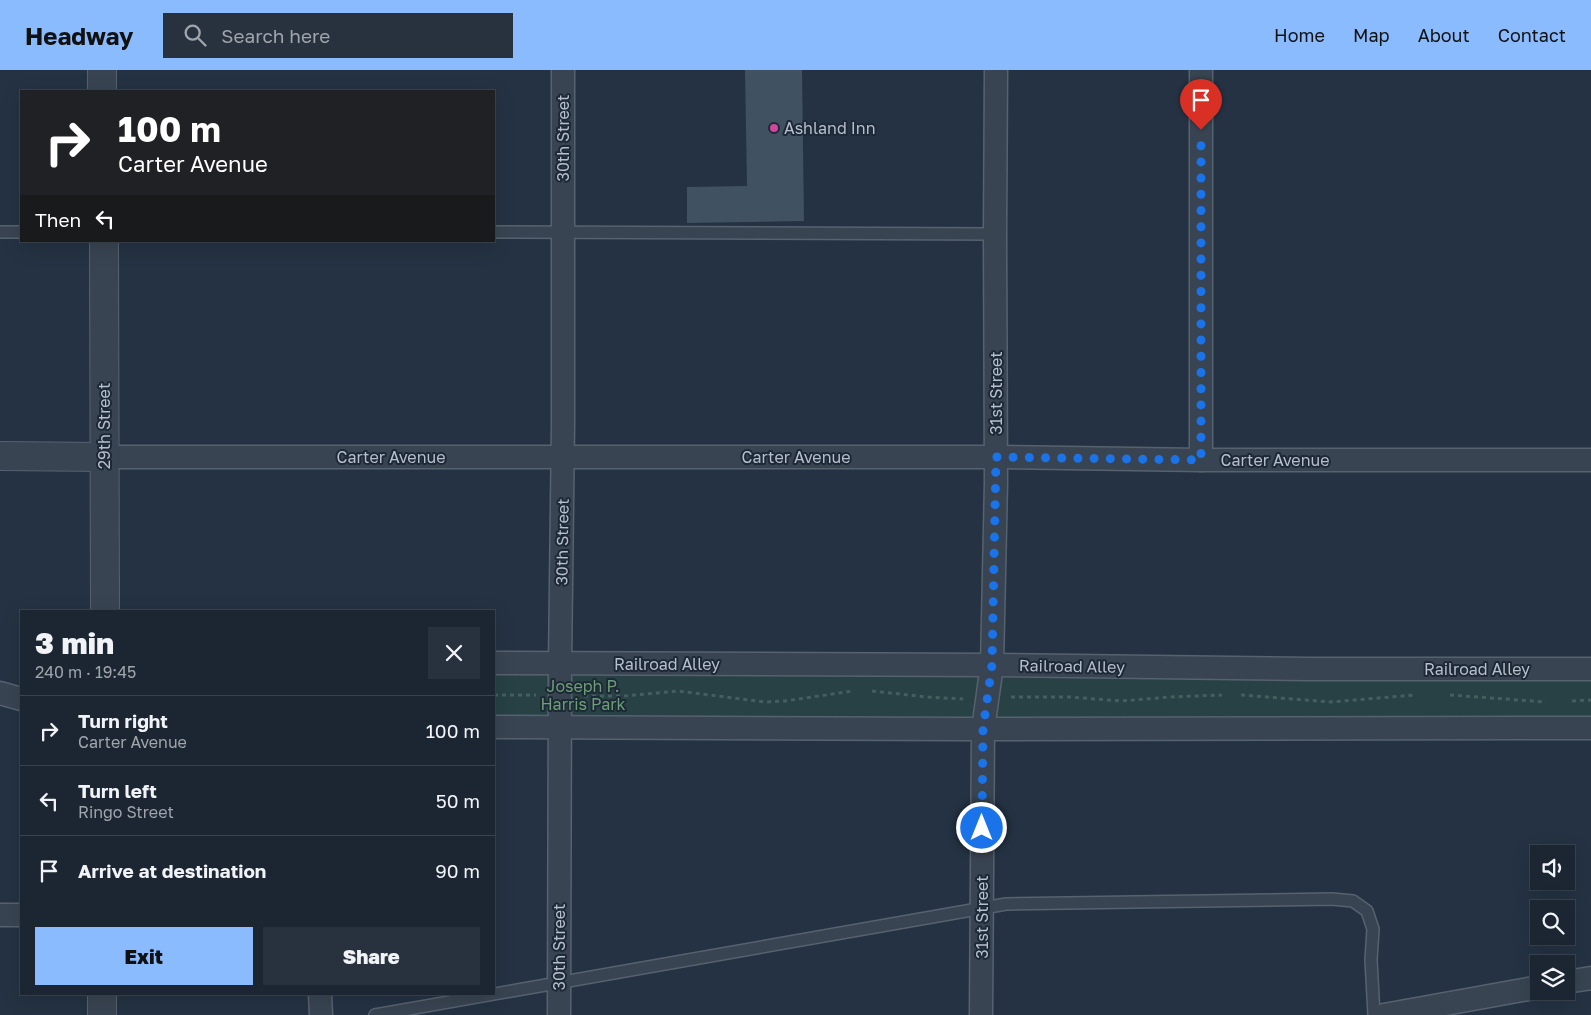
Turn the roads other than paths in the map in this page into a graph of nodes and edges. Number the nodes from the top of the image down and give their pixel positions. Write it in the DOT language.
graph roads {
  1 [pos="102,70"];
  2 [pos="563,70"];
  3 [pos="996,70"];
  4 [pos="1201,70"];
  5 [pos="102,90"];
  6 [pos="0,232"];
  7 [pos="20,232"];
  8 [pos="495,232"];
  9 [pos="563,232"];
  10 [pos="995,234"];
  11 [pos="104,242"];
  12 [pos="0,456"];
  13 [pos="105,456"];
  14 [pos="563,457"];
  15 [pos="996,457"];
  16 [pos="1201,460"];
  17 [pos="1591,460"];
  18 [pos="105,610"];
  19 [pos="495,663"];
  20 [pos="560,664"];
  21 [pos="992,665"];
  22 [pos="1591,669"];
  23 [pos="0,693"];
  24 [pos="20,698"];
  25 [pos="495,727"];
  26 [pos="560,727"];
  27 [pos="1591,728"];
  28 [pos="983,729"];
  29 [pos="982,908"];
  30 [pos="0,915"];
  31 [pos="20,915"];
  32 [pos="1591,978"];
  33 [pos="1575,981"];
  34 [pos="559,984"];
  35 [pos="1530,989"];
  36 [pos="102,995"];
  37 [pos="320,995"];
  38 [pos="494,995"];
  39 [pos="495,995"];
  40 [pos="102,1015"];
  41 [pos="321,1015"];
  42 [pos="375,1015"];
  43 [pos="558,1015"];
  44 [pos="981,1015"];
  45 [pos="1374,1015"];
  46 [pos="1384,1015"];
  1 -- 5 [label="street"];
  2 -- 9 [label="street, 30th Street"];
  3 -- 10 [label="street, 31st Street"];
  4 -- 16 [label="street"];
  6 -- 7 [label="lane"];
  8 -- 9 [label="lane"];
  9 -- 10 [label="lane"];
  9 -- 14 [label="street, 30th Street"];
  10 -- 15 [label="street, 31st Street"];
  11 -- 13 [label="street, 29th Street"];
  12 -- 13 [label="street, Carter Avenue"];
  13 -- 14 [label="street, Carter Avenue"];
  13 -- 18 [label="street, 29th Street"];
  14 -- 15 [label="street, Carter Avenue"];
  14 -- 20 [label="street, 30th Street"];
  15 -- 16 [label="street, Carter Avenue"];
  15 -- 21 [label="street, 31st Street"];
  16 -- 17 [label="street, Carter Avenue"];
  19 -- 20 [label="street, Railroad Alley"];
  20 -- 21 [label="street, Railroad Alley"];
  20 -- 26 [label="street, 30th Street"];
  21 -- 22 [label="street, Railroad Alley"];
  21 -- 28 [label="street, 31st Street"];
  23 -- 24 [label="street"];
  25 -- 26 [label="street"];
  26 -- 28 [label="street"];
  26 -- 34 [label="street, 30th Street"];
  27 -- 28 [label="street"];
  28 -- 29 [label="street, 31st Street"];
  29 -- 34 [label="lane"];
  29 -- 44 [label="street, 31st Street"];
  29 -- 45 [label="lane"];
  30 -- 31 [label="street"];
  32 -- 33 [label="street"];
  34 -- 39 [label="lane"];
  34 -- 43 [label="street, 30th Street"];
  35 -- 46 [label="street"];
  36 -- 40 [label="street"];
  37 -- 41 [label="street"];
  38 -- 42 [label="lane"];
}
